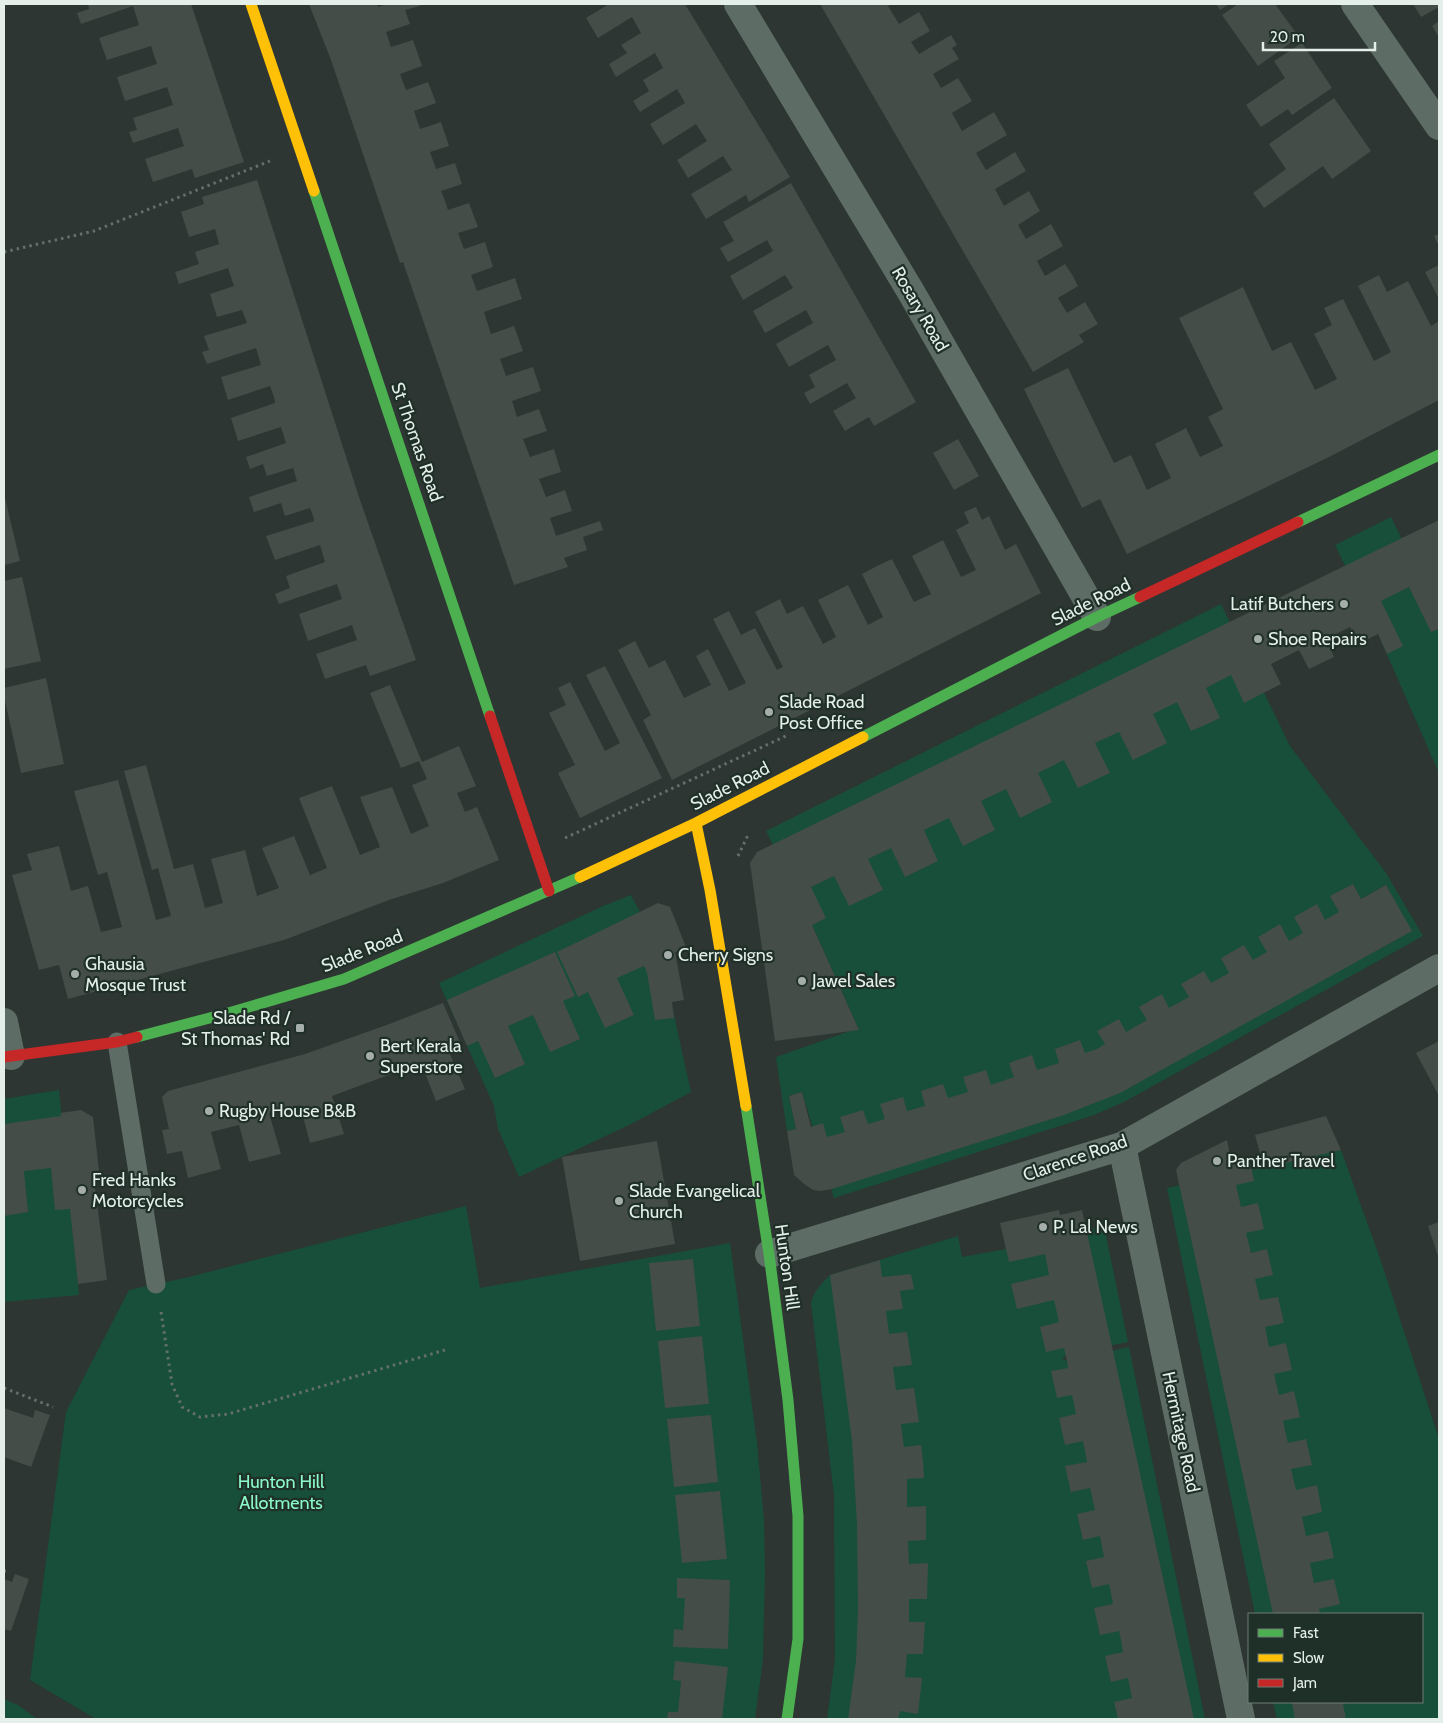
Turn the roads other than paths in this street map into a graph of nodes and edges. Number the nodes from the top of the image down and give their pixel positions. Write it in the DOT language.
graph roads {
  1 [pos="251,4"];
  2 [pos="738,4"];
  3 [pos="1356,4"];
  4 [pos="1439,126"];
  5 [pos="1439,455"];
  6 [pos="1098,618"];
  7 [pos="696,823"];
  8 [pos="549,891"];
  9 [pos="1439,968"];
  10 [pos="4,1022"];
  11 [pos="117,1042"];
  12 [pos="7,1056"];
  13 [pos="1122,1146"];
  14 [pos="768,1254"];
  15 [pos="156,1284"];
  16 [pos="788,1719"];
  17 [pos="1241,1719"];
  1 -- 8 [label="street, St Thomas Road"];
  2 -- 6 [label="street, Rosary Road"];
  3 -- 4 [label="street"];
  5 -- 6 [label="street, Slade Road"];
  6 -- 7 [label="street, Slade Road"];
  7 -- 8 [label="street, Slade Road"];
  7 -- 14 [label="street, Hunton Hill"];
  8 -- 11 [label="street, Slade Road"];
  9 -- 13 [label="street, Clarence Road"];
  10 -- 12 [label="street"];
  11 -- 12 [label="street, Slade Road"];
  11 -- 15 [label="lane"];
  13 -- 14 [label="street, Clarence Road"];
  13 -- 17 [label="street, Hermitage Road"];
  14 -- 16 [label="street, Hunton Hill"];
}
